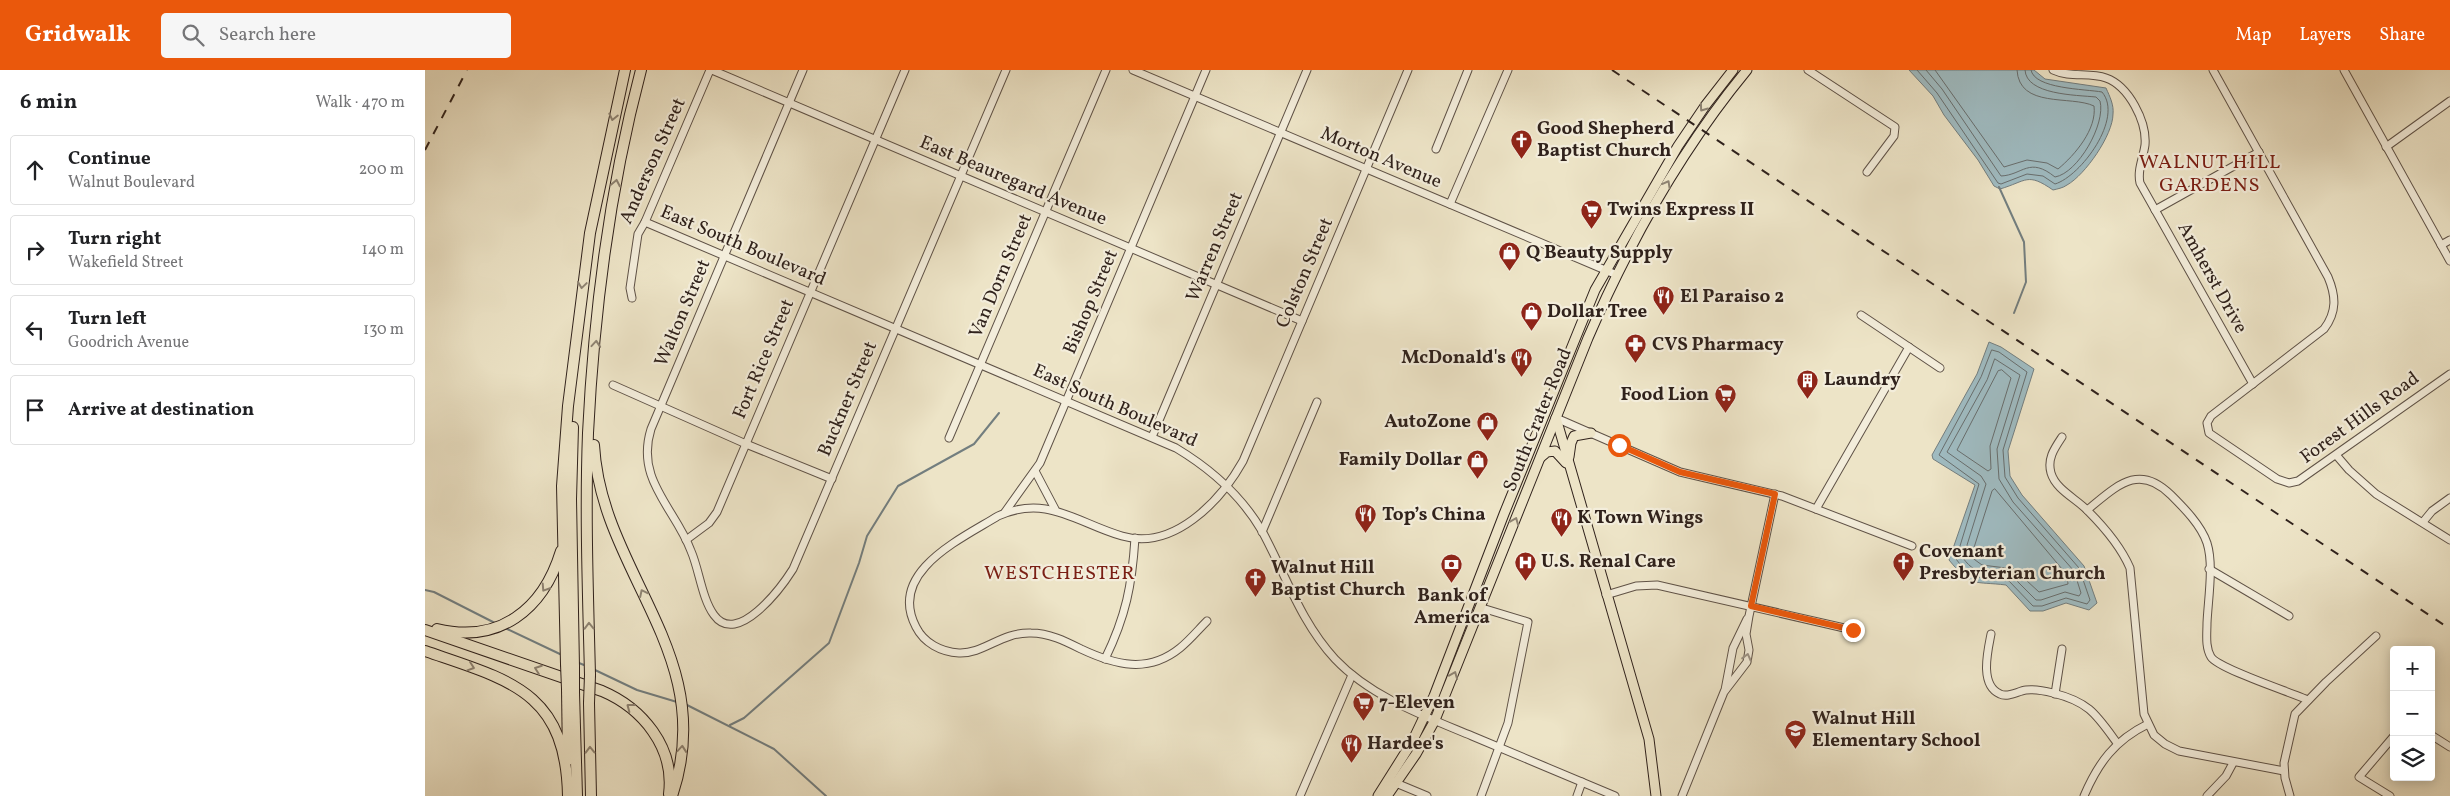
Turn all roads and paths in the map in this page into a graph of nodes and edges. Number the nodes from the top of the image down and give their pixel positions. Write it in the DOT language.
graph roads {
  1 [pos="625,70"];
  2 [pos="641,70"];
  3 [pos="711,70"];
  4 [pos="803,70"];
  5 [pos="905,70"];
  6 [pos="1006,70"];
  7 [pos="1106,70"];
  8 [pos="1133,70"];
  9 [pos="1206,70"];
  10 [pos="1307,70"];
  11 [pos="1408,70"];
  12 [pos="1468,70"];
  13 [pos="1508,70"];
  14 [pos="1733,70"];
  15 [pos="1747,70"];
  16 [pos="1809,70"];
  17 [pos="2053,70"];
  18 [pos="2213,70"];
  19 [pos="2344,70"];
  20 [pos="1195,97"];
  21 [pos="2450,100"];
  22 [pos="790,104"];
  23 [pos="1281,132"];
  24 [pos="875,139"];
  25 [pos="2386,147"];
  26 [pos="1436,149"];
  27 [pos="2259,152"];
  28 [pos="1366,169"];
  29 [pos="1867,172"];
  30 [pos="960,176"];
  31 [pos="1450,204"];
  32 [pos="2155,210"];
  33 [pos="1046,212"];
  34 [pos="645,222"];
  35 [pos="2450,240"];
  36 [pos="2441,246"];
  37 [pos="1131,248"];
  38 [pos="725,256"];
  39 [pos="2450,262"];
  40 [pos="1606,271"];
  41 [pos="1617,276"];
  42 [pos="1216,285"];
  43 [pos="811,292"];
  44 [pos="632,298"];
  45 [pos="1861,315"];
  46 [pos="1302,321"];
  47 [pos="896,328"];
  48 [pos="1909,347"];
  49 [pos="575,353"];
  50 [pos="981,364"];
  51 [pos="1940,368"];
  52 [pos="2450,374"];
  53 [pos="2253,384"];
  54 [pos="613,385"];
  55 [pos="591,393"];
  56 [pos="1066,401"];
  57 [pos="1317,402"];
  58 [pos="661,407"];
  59 [pos="1545,413"];
  60 [pos="1556,418"];
  61 [pos="1591,433"];
  62 [pos="1152,437"];
  63 [pos="2062,437"];
  64 [pos="949,438"];
  65 [pos="746,444"];
  66 [pos="2337,456"];
  67 [pos="1539,458"];
  68 [pos="1568,465"];
  69 [pos="1035,471"];
  70 [pos="832,479"];
  71 [pos="1227,486"];
  72 [pos="1775,494"];
  73 [pos="2450,498"];
  74 [pos="1055,509"];
  75 [pos="1816,509"];
  76 [pos="2087,510"];
  77 [pos="1005,513"];
  78 [pos="2423,522"];
  79 [pos="1262,532"];
  80 [pos="1135,538"];
  81 [pos="687,540"];
  82 [pos="2450,540"];
  83 [pos="563,543"];
  84 [pos="1912,546"];
  85 [pos="2209,569"];
  86 [pos="1606,595"];
  87 [pos="1751,606"];
  88 [pos="1482,608"];
  89 [pos="1749,616"];
  90 [pos="2289,616"];
  91 [pos="1207,622"];
  92 [pos="425,628"];
  93 [pos="1853,630"];
  94 [pos="1991,634"];
  95 [pos="2376,636"];
  96 [pos="2062,649"];
  97 [pos="425,650"];
  98 [pos="1105,659"];
  99 [pos="570,666"];
  100 [pos="1352,675"];
  101 [pos="570,691"];
  102 [pos="1724,692"];
  103 [pos="2055,694"];
  104 [pos="2308,700"];
  105 [pos="1425,716"];
  106 [pos="1435,720"];
  107 [pos="2148,724"];
  108 [pos="2433,736"];
  109 [pos="2390,741"];
  110 [pos="2117,743"];
  111 [pos="2450,747"];
  112 [pos="1500,748"];
  113 [pos="2233,763"];
  114 [pos="2284,771"];
  115 [pos="1393,782"];
  116 [pos="1582,782"];
  117 [pos="567,791"];
  118 [pos="1684,794"];
  119 [pos="577,796"];
  120 [pos="591,796"];
  121 [pos="670,796"];
  122 [pos="1300,796"];
  123 [pos="1378,796"];
  124 [pos="1387,796"];
  125 [pos="1427,796"];
  126 [pos="1481,796"];
  127 [pos="1577,796"];
  128 [pos="1615,796"];
  129 [pos="1656,796"];
  130 [pos="2083,796"];
  131 [pos="2207,796"];
  132 [pos="2290,796"];
  133 [pos="2390,796"];
  1 -- 49 [label="highway, one-way"];
  55 -- 2 [label="highway, one-way"];
  3 -- 22 [label="street, East Beauregard Avenue"];
  3 -- 34 [label="street, Anderson Street"];
  4 -- 22 [label="street, Walton Street"];
  5 -- 24 [label="street, Fort Rice Street"];
  6 -- 30 [label="street, Buckner Street"];
  7 -- 33 [label="street, Van Dorn Street"];
  8 -- 20 [label="street, Morton Avenue"];
  9 -- 20 [label="street, Bishop Street"];
  10 -- 23 [label="street, Warren Street"];
  11 -- 28 [label="street, Colston Street"];
  12 -- 26 [label="street"];
  13 -- 31 [label="street"];
  14 -- 40 [label="main road, South Crater Road, one-way"];
  41 -- 15 [label="main road, South Crater Road, one-way"];
  16 -- 29 [label="street"];
  17 -- 32 [label="street, Amherst Drive"];
  18 -- 27 [label="street"];
  19 -- 25 [label="street"];
  20 -- 23 [label="street, Morton Avenue"];
  20 -- 37 [label="street, Bishop Street"];
  21 -- 25 [label="street"];
  22 -- 24 [label="street, East Beauregard Avenue"];
  22 -- 38 [label="street, Walton Street"];
  23 -- 28 [label="street, Morton Avenue"];
  23 -- 42 [label="street, Warren Street"];
  24 -- 30 [label="street, East Beauregard Avenue"];
  24 -- 43 [label="street, Fort Rice Street"];
  25 -- 36 [label="street"];
  27 -- 32 [label="street"];
  27 -- 53 [label="street"];
  28 -- 31 [label="street, Morton Avenue"];
  28 -- 46 [label="street, Colston Street"];
  30 -- 33 [label="street, East Beauregard Avenue"];
  30 -- 47 [label="street, Buckner Street"];
  31 -- 40 [label="street, Morton Avenue"];
  32 -- 53 [label="street, Amherst Drive"];
  33 -- 37 [label="street, East Beauregard Avenue"];
  33 -- 50 [label="street, Van Dorn Street"];
  34 -- 38 [label="street, East South Boulevard"];
  34 -- 44 [label="street, Anderson Street"];
  35 -- 36 [label="street"];
  36 -- 39 [label="street"];
  37 -- 42 [label="street, East Beauregard Avenue"];
  37 -- 56 [label="street, Bishop Street"];
  38 -- 43 [label="street, East South Boulevard"];
  38 -- 58 [label="street, Walton Street"];
  40 -- 41 [label="street, Morton Avenue"];
  40 -- 59 [label="main road, South Crater Road"];
  41 -- 60 [label="main road, South Crater Road"];
  42 -- 46 [label="street, East Beauregard Avenue"];
  42 -- 62 [label="street, Warren Street"];
  43 -- 47 [label="street, East South Boulevard"];
  43 -- 65 [label="street, Fort Rice Street"];
  45 -- 48 [label="street"];
  46 -- 71 [label="street, Colston Street"];
  47 -- 50 [label="street, East South Boulevard"];
  47 -- 70 [label="street, Buckner Street"];
  48 -- 51 [label="street"];
  48 -- 75 [label="street"];
  49 -- 83 [label="highway"];
  49 -- 99 [label="highway"];
  50 -- 56 [label="street, East South Boulevard"];
  50 -- 64 [label="street, Van Dorn Street"];
  52 -- 66 [label="street, Forest Hills Road"];
  53 -- 66 [label="street, Forest Hills Road"];
  54 -- 58 [label="street"];
  120 -- 55 [label="highway, one-way, bridge"];
  121 -- 55 [label="highway, one-way"];
  56 -- 62 [label="street, East South Boulevard"];
  56 -- 69 [label="street, Bishop Street"];
  57 -- 79 [label="street"];
  58 -- 65 [label="street"];
  58 -- 81 [label="street, Walton Street"];
  59 -- 60 [label="main road"];
  59 -- 105 [label="main road, South Crater Road"];
  60 -- 61 [label="street"];
  60 -- 67 [label="main road, South Crater Road"];
  60 -- 68 [label="main road"];
  61 -- 68 [label="main road"];
  61 -- 72 [label="street"];
  62 -- 71 [label="street, East South Boulevard"];
  63 -- 76 [label="street"];
  65 -- 70 [label="street"];
  65 -- 81 [label="street, Fort Rice Street"];
  66 -- 78 [label="street"];
  67 -- 68 [label="main road"];
  88 -- 67 [label="main road, South Crater Road, one-way"];
  68 -- 86 [label="main road"];
  69 -- 74 [label="street"];
  69 -- 77 [label="street, Bishop Street"];
  70 -- 81 [label="street, Buckner Street"];
  71 -- 79 [label="street, East South Boulevard"];
  71 -- 80 [label="street, Colston Street"];
  72 -- 75 [label="street"];
  72 -- 87 [label="street"];
  73 -- 78 [label="street"];
  74 -- 77 [label="street"];
  74 -- 80 [label="street"];
  75 -- 84 [label="street"];
  76 -- 85 [label="street"];
  76 -- 107 [label="street"];
  77 -- 98 [label="street"];
  78 -- 82 [label="street"];
  79 -- 100 [label="street, East South Boulevard"];
  80 -- 98 [label="street"];
  83 -- 92 [label="highway, one-way"];
  83 -- 99 [label="highway"];
  85 -- 90 [label="street"];
  85 -- 104 [label="street"];
  86 -- 87 [label="street"];
  86 -- 129 [label="main road"];
  87 -- 89 [label="street"];
  87 -- 93 [label="street"];
  106 -- 88 [label="main road, South Crater Road, one-way"];
  88 -- 112 [label="street"];
  89 -- 102 [label="street"];
  102 -- 89 [label="street, one-way"];
  91 -- 98 [label="street"];
  121 -- 92 [label="highway, one-way"];
  94 -- 103 [label="street"];
  95 -- 104 [label="street"];
  96 -- 103 [label="street"];
  97 -- 117 [label="highway, one-way"];
  99 -- 101 [label="highway, bridge"];
  100 -- 105 [label="street, East South Boulevard"];
  100 -- 122 [label="street"];
  101 -- 117 [label="highway"];
  101 -- 119 [label="highway"];
  102 -- 118 [label="street"];
  103 -- 110 [label="street"];
  104 -- 114 [label="street"];
  105 -- 106 [label="street, East South Boulevard"];
  105 -- 115 [label="main road, South Crater Road"];
  106 -- 112 [label="street, East South Boulevard"];
  106 -- 115 [label="main road, South Crater Road"];
  107 -- 110 [label="street"];
  107 -- 113 [label="street"];
  108 -- 111 [label="street"];
  109 -- 133 [label="street"];
  110 -- 130 [label="street"];
  112 -- 116 [label="street, East South Boulevard"];
  112 -- 126 [label="street"];
  113 -- 114 [label="street"];
  113 -- 131 [label="street"];
  114 -- 132 [label="street"];
  115 -- 123 [label="main road, South Crater Road"];
  115 -- 124 [label="main road, South Crater Road"];
  115 -- 125 [label="street"];
  116 -- 127 [label="street"];
  116 -- 128 [label="street, East South Boulevard"];
}
